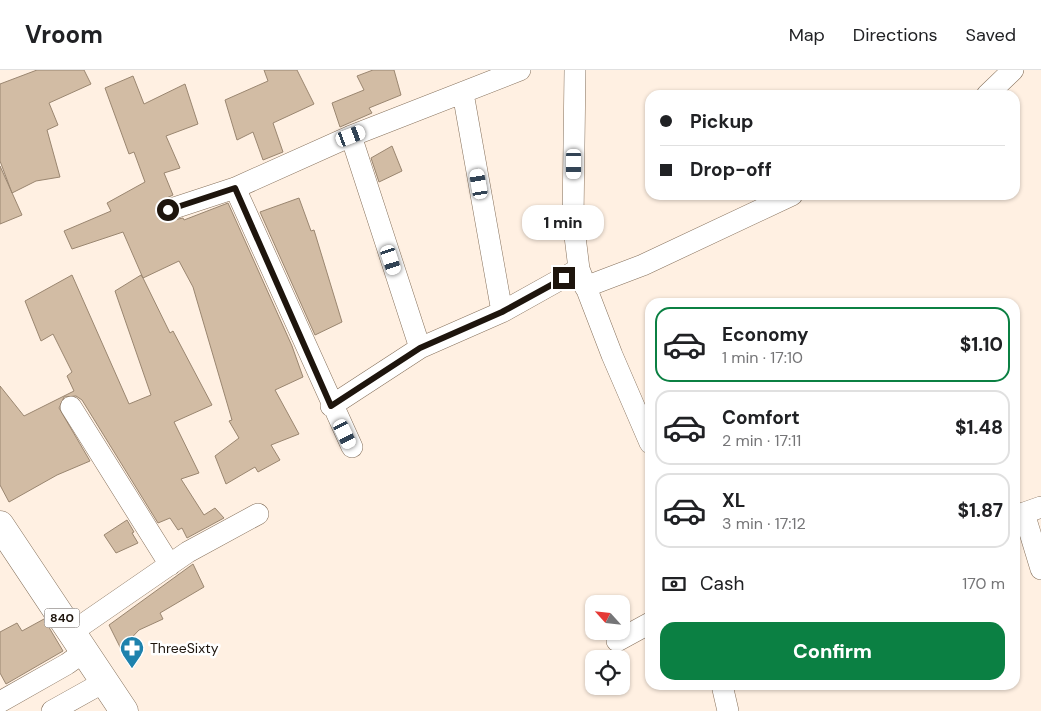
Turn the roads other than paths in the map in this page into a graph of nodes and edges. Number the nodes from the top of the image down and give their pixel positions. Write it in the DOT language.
graph roads {
  1 [pos="520,70"];
  2 [pos="575,70"];
  3 [pos="1013,70"];
  4 [pos="992,90"];
  5 [pos="463,93"];
  6 [pos="351,136"];
  7 [pos="235,188"];
  8 [pos="781,200"];
  9 [pos="168,210"];
  10 [pos="582,278"];
  11 [pos="502,312"];
  12 [pos="420,348"];
  13 [pos="331,406"];
  14 [pos="71,407"];
  15 [pos="645,431"];
  16 [pos="352,447"];
  17 [pos="1027,512"];
  18 [pos="258,514"];
  19 [pos="0,525"];
  20 [pos="170,565"];
  21 [pos="1041,569"];
  22 [pos="645,626"];
  23 [pos="618,641"];
  24 [pos="78,642"];
  25 [pos="104,682"];
  26 [pos="723,690"];
  27 [pos="0,702"];
  28 [pos="52,711"];
  29 [pos="124,711"];
  30 [pos="728,711"];
  1 -- 5 [label="street"];
  2 -- 10 [label="street"];
  3 -- 4 [label="street"];
  5 -- 6 [label="street"];
  5 -- 11 [label="street"];
  6 -- 7 [label="street"];
  6 -- 12 [label="street"];
  7 -- 9 [label="street"];
  7 -- 13 [label="street"];
  8 -- 10 [label="street"];
  10 -- 11 [label="street"];
  10 -- 15 [label="street"];
  11 -- 12 [label="street"];
  12 -- 13 [label="street"];
  13 -- 16 [label="street"];
  14 -- 20 [label="street"];
  17 -- 21 [label="street"];
  18 -- 20 [label="street"];
  19 -- 24 [label="highway, 840"];
  20 -- 24 [label="street"];
  22 -- 23 [label="street"];
  24 -- 25 [label="highway, 840"];
  24 -- 27 [label="street"];
  25 -- 28 [label="street"];
  25 -- 29 [label="highway, 840"];
  26 -- 30 [label="street"];
}
